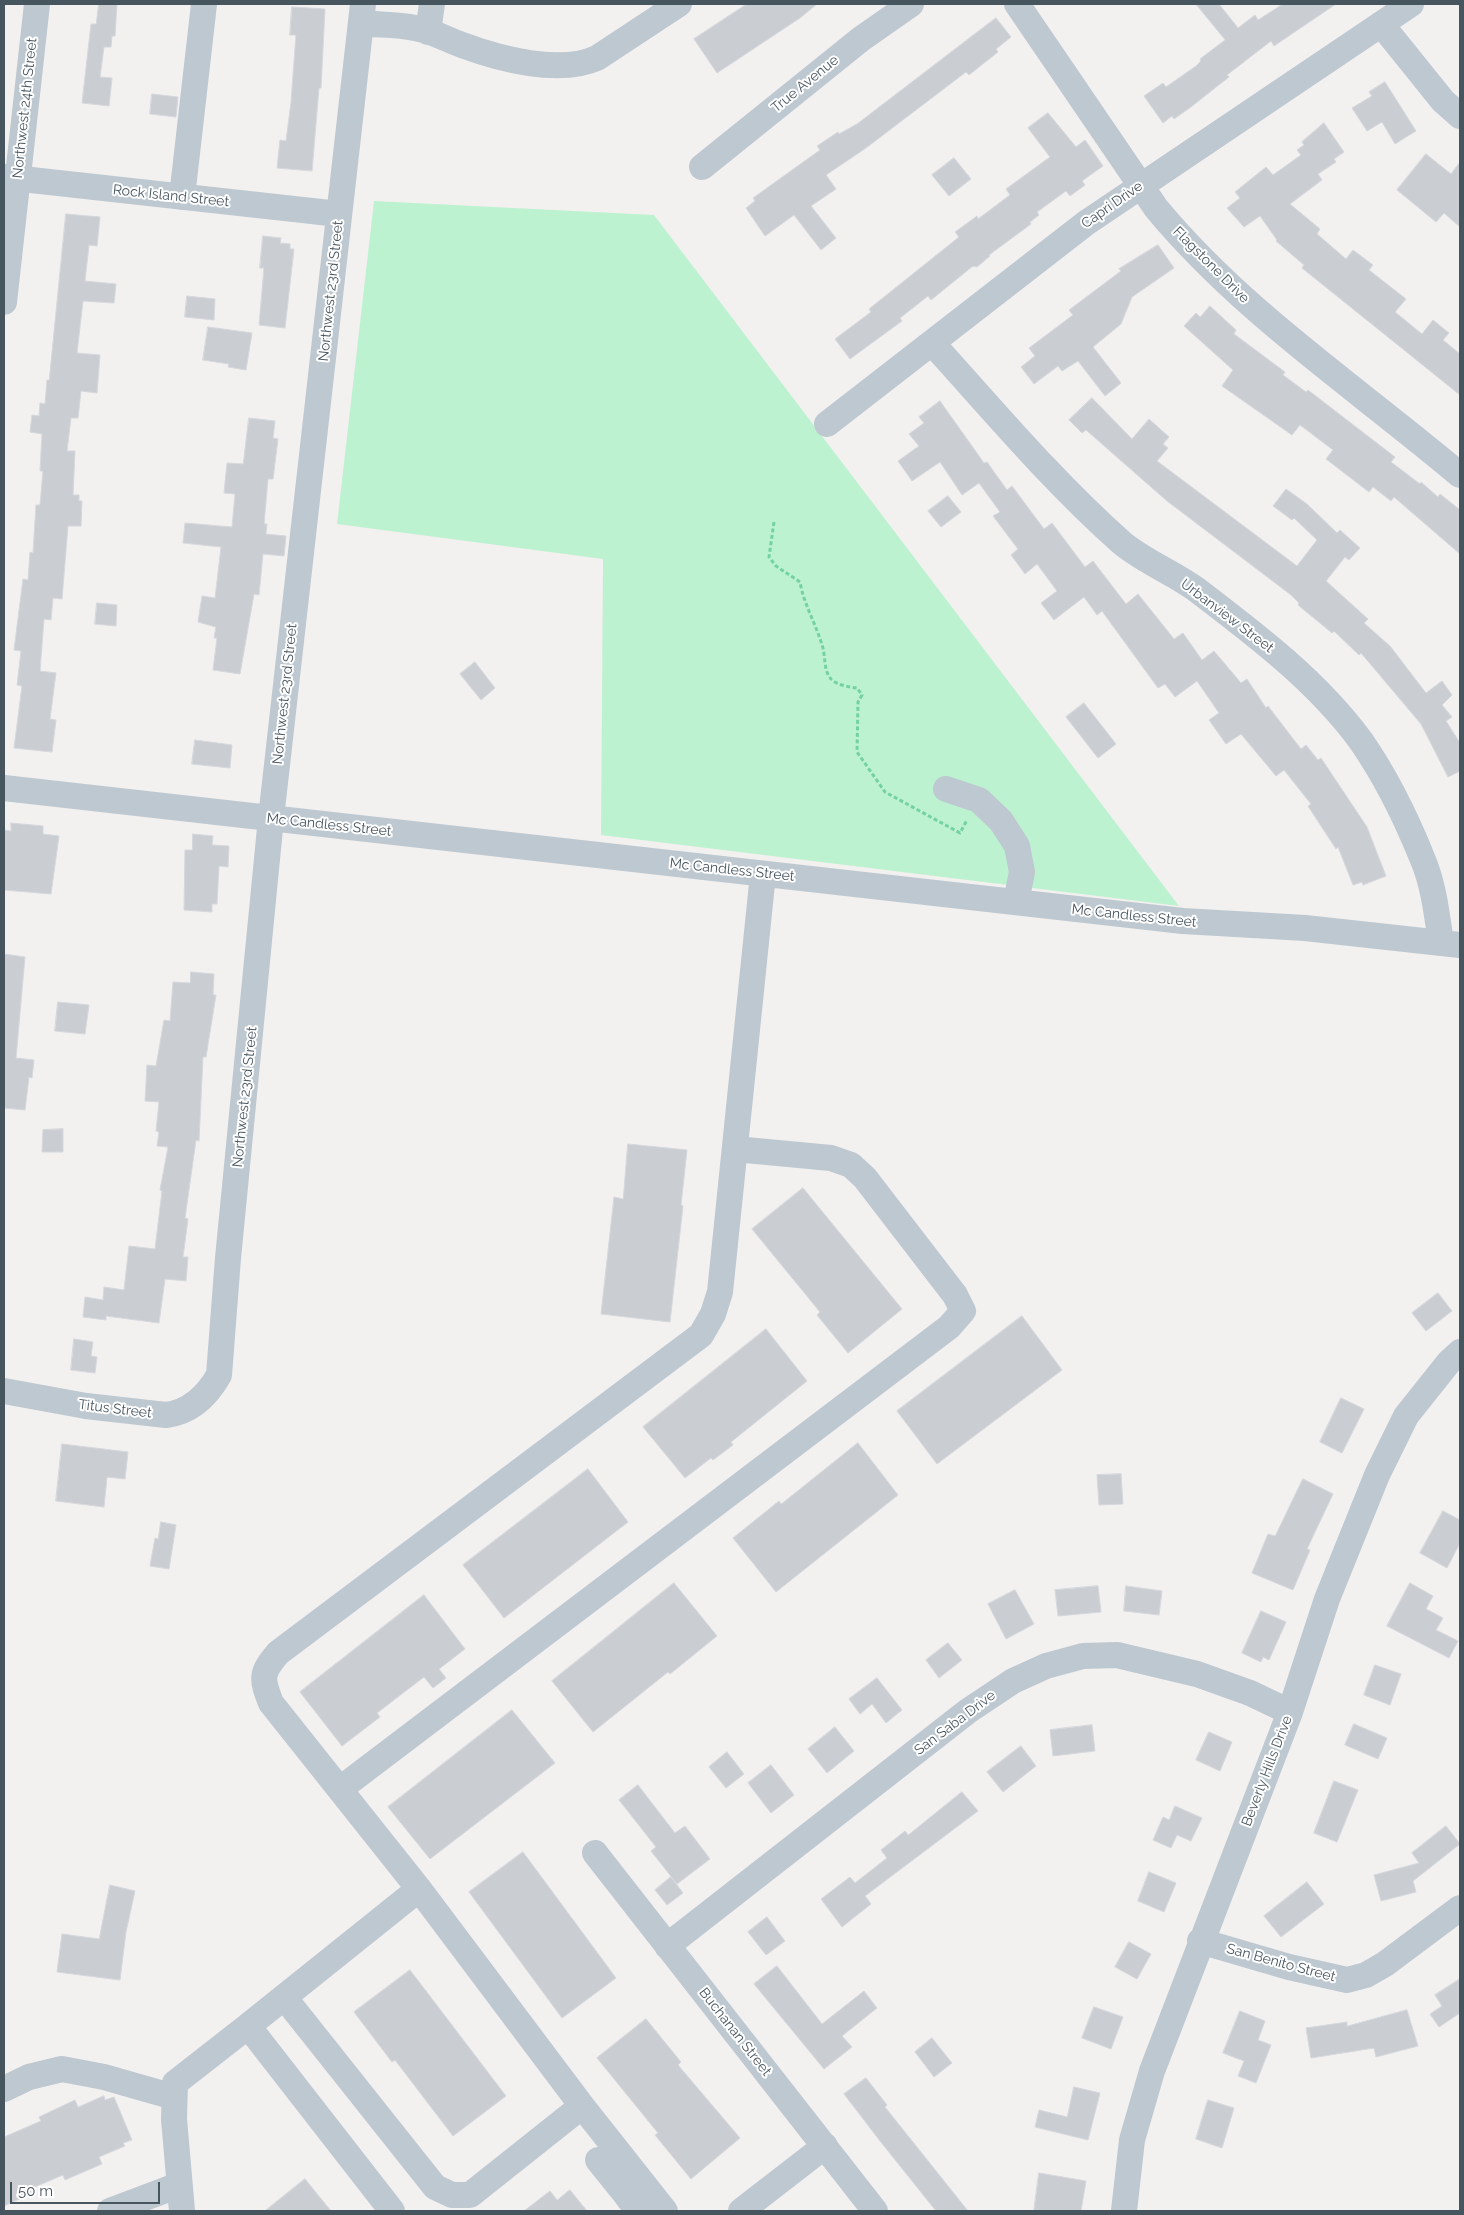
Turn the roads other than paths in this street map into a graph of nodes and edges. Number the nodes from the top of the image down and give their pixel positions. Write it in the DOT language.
graph roads {
  1 [pos="37,4"];
  2 [pos="204,4"];
  3 [pos="432,4"];
  4 [pos="679,4"];
  5 [pos="911,4"];
  6 [pos="1017,4"];
  7 [pos="1411,4"];
  8 [pos="362,13"];
  9 [pos="1381,24"];
  10 [pos="428,32"];
  11 [pos="1460,116"];
  12 [pos="702,167"];
  13 [pos="11,178"];
  14 [pos="1141,185"];
  15 [pos="182,197"];
  16 [pos="339,214"];
  17 [pos="4,302"];
  18 [pos="932,343"];
  19 [pos="827,424"];
  20 [pos="1460,475"];
  21 [pos="4,788"];
  22 [pos="946,789"];
  23 [pos="271,818"];
  24 [pos="763,874"];
  25 [pos="1016,902"];
  26 [pos="1451,944"];
  27 [pos="736,1137"];
  28 [pos="1460,1352"];
  29 [pos="215,1383"];
  30 [pos="4,1391"];
  31 [pos="1290,1712"];
  32 [pos="340,1789"];
  33 [pos="595,1853"];
  34 [pos="419,1889"];
  35 [pos="1460,1908"];
  36 [pos="1200,1941"];
  37 [pos="667,1946"];
  38 [pos="284,1997"];
  39 [pos="248,2026"];
  40 [pos="4,2089"];
  41 [pos="174,2097"];
  42 [pos="582,2106"];
  43 [pos="825,2146"];
  44 [pos="598,2160"];
  45 [pos="179,2185"];
  46 [pos="633,2194"];
  47 [pos="110,2211"];
  48 [pos="182,2211"];
  49 [pos="392,2211"];
  50 [pos="665,2211"];
  51 [pos="740,2211"];
  52 [pos="875,2211"];
  53 [pos="1124,2211"];
  1 -- 13 [label="street, Northwest 24th Street"];
  2 -- 15 [label="street"];
  3 -- 10 [label="street"];
  4 -- 10 [label="street"];
  5 -- 12 [label="street, True Avenue"];
  6 -- 14 [label="street, Flagstone Drive"];
  7 -- 9 [label="street, Capri Drive"];
  8 -- 10 [label="street"];
  8 -- 16 [label="street, Northwest 23rd Street"];
  9 -- 11 [label="street"];
  9 -- 14 [label="street, Capri Drive"];
  13 -- 15 [label="street, Rock Island Street"];
  13 -- 17 [label="street, Northwest 24th Street"];
  14 -- 18 [label="street, Capri Drive"];
  14 -- 20 [label="street, Flagstone Drive"];
  15 -- 16 [label="street, Rock Island Street"];
  16 -- 23 [label="street, Northwest 23rd Street"];
  18 -- 19 [label="street, Capri Drive"];
  18 -- 26 [label="street, Urbanview Street"];
  21 -- 23 [label="street, Mc Candless Street"];
  22 -- 25 [label="street"];
  23 -- 24 [label="street, Mc Candless Street"];
  23 -- 29 [label="street, Northwest 23rd Street"];
  24 -- 25 [label="street, Mc Candless Street"];
  24 -- 27 [label="street"];
  25 -- 26 [label="street, Mc Candless Street"];
  27 -- 32 [label="street"];
  27 -- 32 [label="street"];
  28 -- 31 [label="street, Beverly Hills Drive"];
  29 -- 30 [label="street, Titus Street"];
  31 -- 36 [label="street, Beverly Hills Drive"];
  31 -- 37 [label="street, San Saba Drive"];
  32 -- 34 [label="street"];
  33 -- 37 [label="street, Buchanan Street"];
  34 -- 38 [label="street"];
  34 -- 42 [label="street"];
  35 -- 36 [label="street, San Benito Street"];
  36 -- 53 [label="street, Beverly Hills Drive"];
  37 -- 43 [label="street, Buchanan Street"];
  38 -- 39 [label="street"];
  38 -- 42 [label="street"];
  39 -- 41 [label="street"];
  39 -- 49 [label="street"];
  40 -- 41 [label="street"];
  41 -- 45 [label="street"];
  42 -- 46 [label="street"];
  43 -- 51 [label="street"];
  43 -- 52 [label="street, Buchanan Street"];
  44 -- 46 [label="street"];
  45 -- 47 [label="street"];
  45 -- 48 [label="street"];
  46 -- 50 [label="street"];
}
